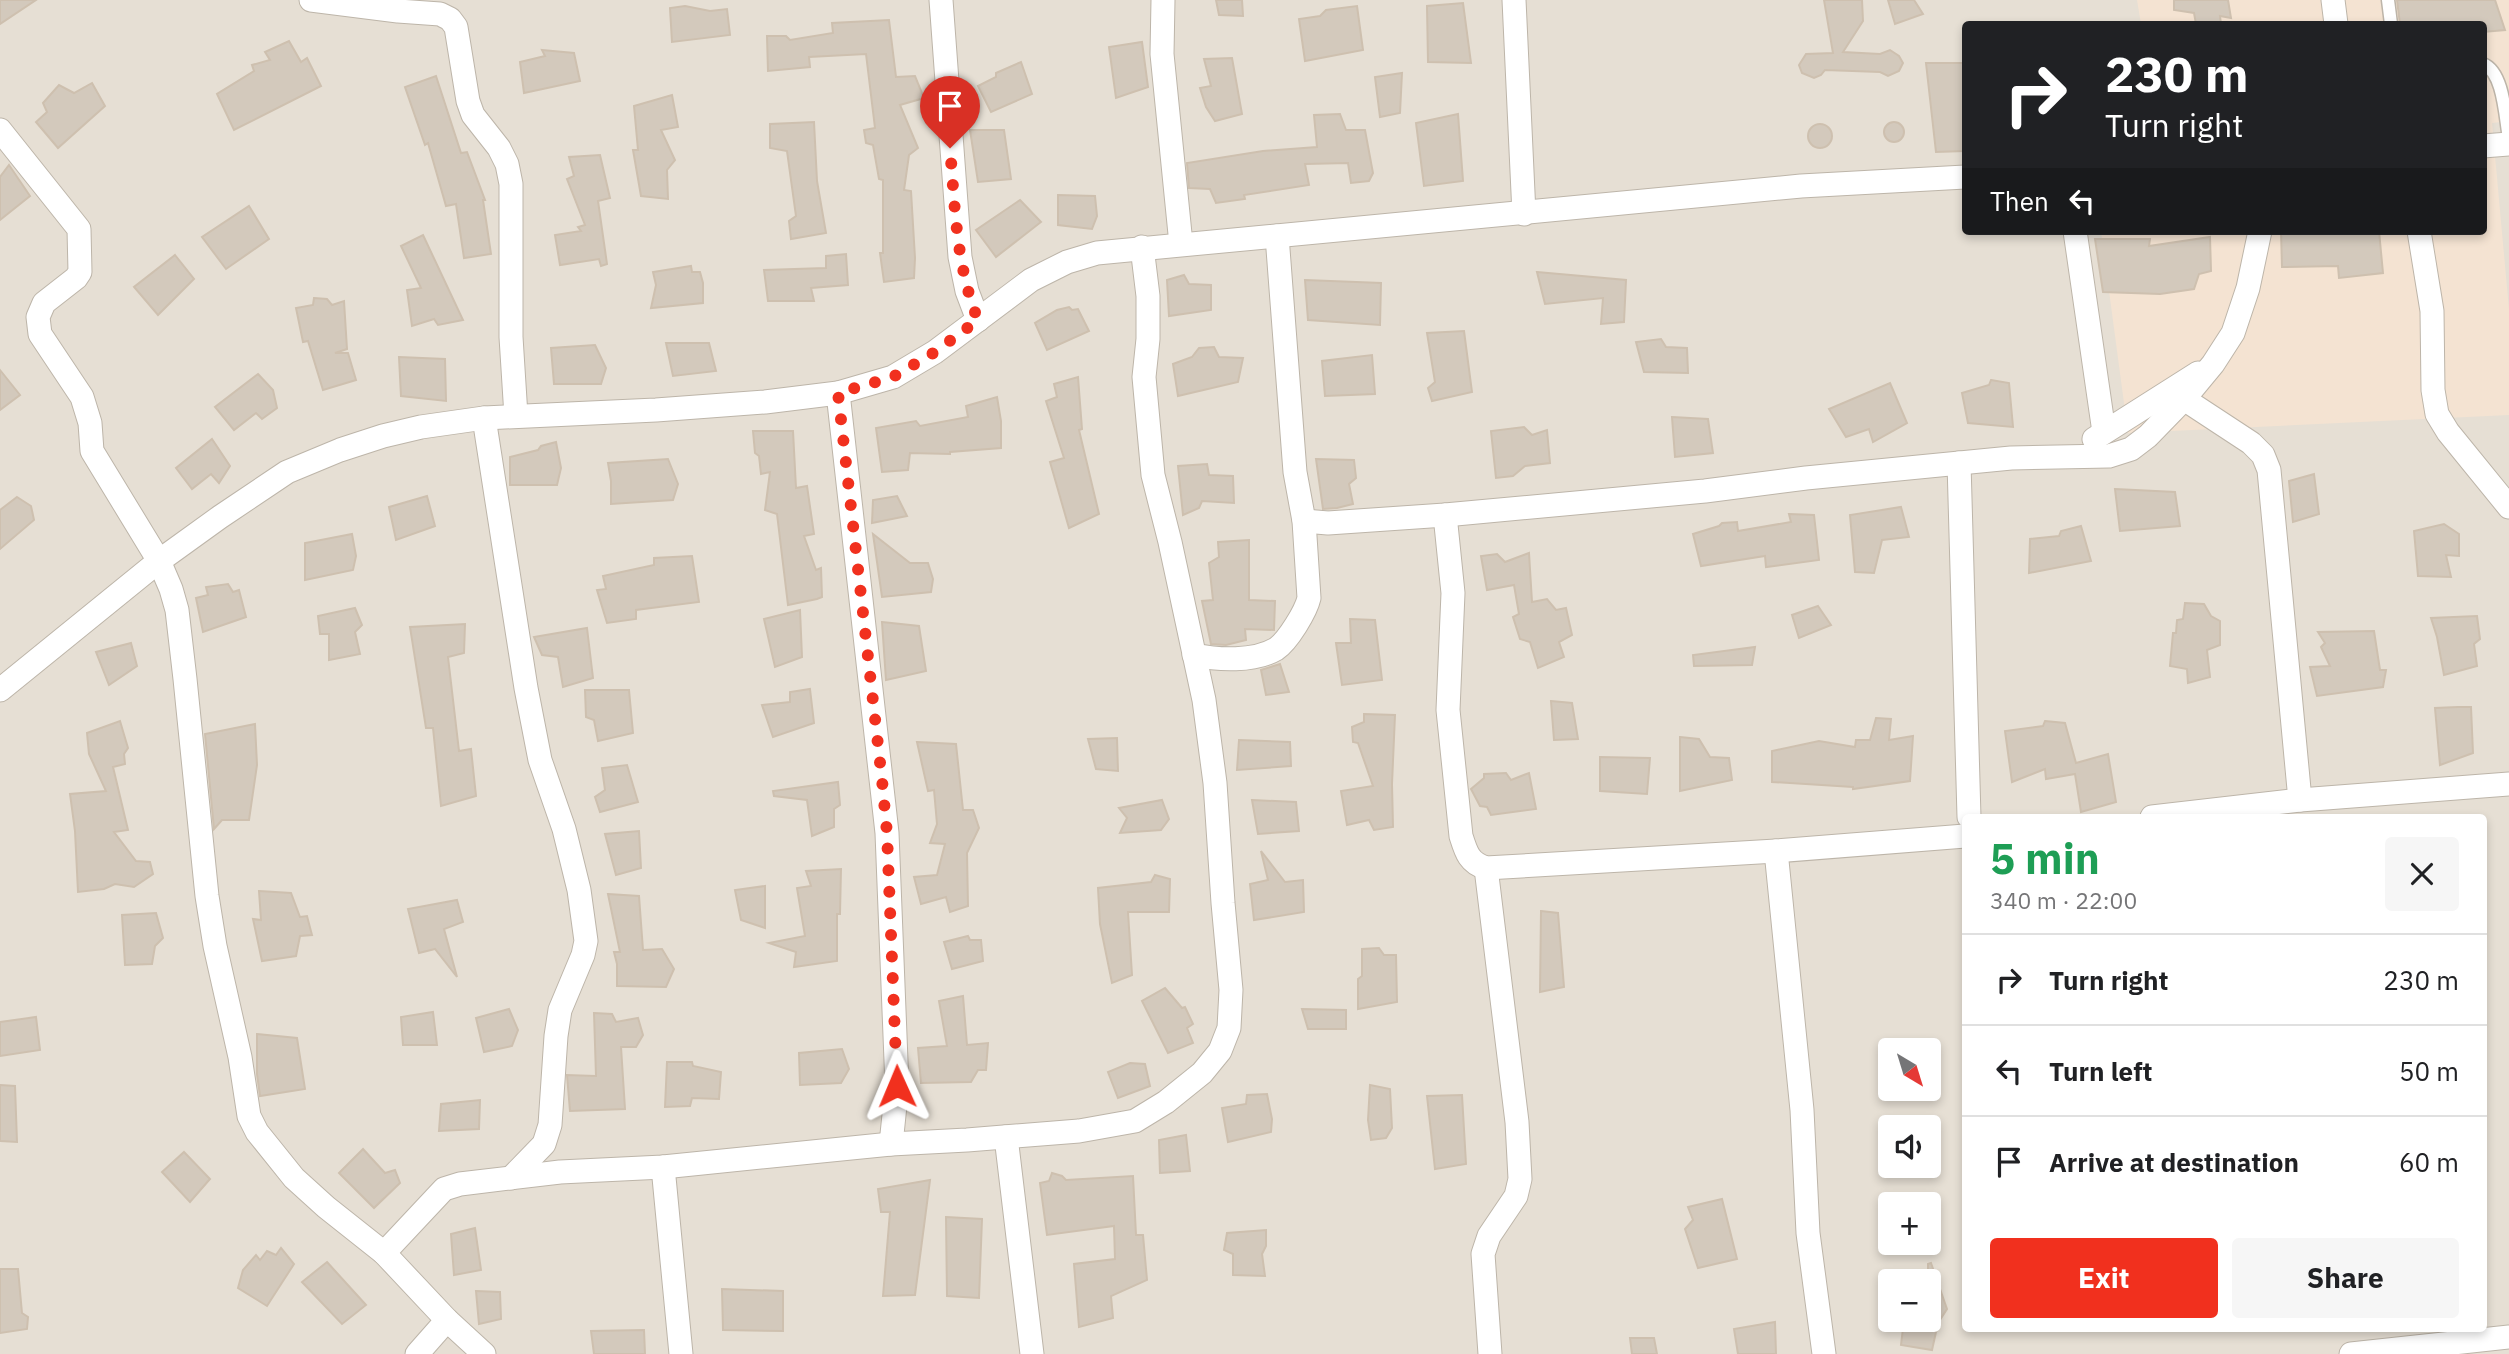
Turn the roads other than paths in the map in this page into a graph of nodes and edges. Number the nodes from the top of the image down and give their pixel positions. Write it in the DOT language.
graph roads {
  1 [pos="311,0"];
  2 [pos="941,0"];
  3 [pos="1163,0"];
  4 [pos="1514,0"];
  5 [pos="2333,0"];
  6 [pos="2388,0"];
  7 [pos="2336,21"];
  8 [pos="2391,21"];
  9 [pos="2487,66"];
  10 [pos="0,130"];
  11 [pos="2509,138"];
  12 [pos="2509,145"];
  13 [pos="2487,146"];
  14 [pos="1962,177"];
  15 [pos="1524,214"];
  16 [pos="2076,235"];
  17 [pos="2259,235"];
  18 [pos="2419,235"];
  19 [pos="1277,236"];
  20 [pos="1181,244"];
  21 [pos="1142,247"];
  22 [pos="978,320"];
  23 [pos="2213,364"];
  24 [pos="838,393"];
  25 [pos="2185,399"];
  26 [pos="516,416"];
  27 [pos="484,418"];
  28 [pos="2104,432"];
  29 [pos="2065,457"];
  30 [pos="1959,463"];
  31 [pos="2509,507"];
  32 [pos="1445,515"];
  33 [pos="1304,521"];
  34 [pos="159,561"];
  35 [pos="1194,655"];
  36 [pos="0,690"];
  37 [pos="2509,784"];
  38 [pos="2300,800"];
  39 [pos="1969,814"];
  40 [pos="2178,814"];
  41 [pos="1962,836"];
  42 [pos="1776,851"];
  43 [pos="1486,869"];
  44 [pos="1006,1137"];
  45 [pos="891,1144"];
  46 [pos="663,1167"];
  47 [pos="510,1178"];
  48 [pos="384,1254"];
  49 [pos="447,1320"];
  50 [pos="2509,1337"];
  51 [pos="417,1354"];
  52 [pos="484,1354"];
  53 [pos="681,1354"];
  54 [pos="1032,1354"];
  55 [pos="1490,1354"];
  56 [pos="1824,1354"];
  57 [pos="2351,1354"];
  1 -- 26 [label="street"];
  2 -- 22 [label="street"];
  3 -- 20 [label="street"];
  4 -- 15 [label="street"];
  5 -- 7 [label="street"];
  6 -- 8 [label="lane"];
  9 -- 11 [label="lane"];
  10 -- 34 [label="street"];
  12 -- 13 [label="street"];
  14 -- 15 [label="street"];
  15 -- 19 [label="street"];
  16 -- 28 [label="street"];
  17 -- 23 [label="street"];
  18 -- 31 [label="street"];
  19 -- 20 [label="street"];
  19 -- 33 [label="street"];
  20 -- 21 [label="street"];
  21 -- 22 [label="street"];
  21 -- 35 [label="street"];
  22 -- 24 [label="street"];
  23 -- 25 [label="street"];
  23 -- 28 [label="street"];
  24 -- 26 [label="street"];
  24 -- 45 [label="street"];
  25 -- 29 [label="street"];
  25 -- 38 [label="street"];
  26 -- 27 [label="street"];
  27 -- 34 [label="street"];
  27 -- 47 [label="street"];
  28 -- 29 [label="street"];
  29 -- 30 [label="street"];
  30 -- 32 [label="street"];
  30 -- 39 [label="street"];
  32 -- 33 [label="street"];
  32 -- 43 [label="street"];
  33 -- 35 [label="street"];
  34 -- 36 [label="street"];
  34 -- 48 [label="street"];
  35 -- 44 [label="street"];
  37 -- 38 [label="street"];
  38 -- 40 [label="street"];
  41 -- 42 [label="street"];
  42 -- 43 [label="street"];
  42 -- 56 [label="street"];
  43 -- 55 [label="street"];
  44 -- 45 [label="street"];
  44 -- 54 [label="street"];
  45 -- 46 [label="street"];
  46 -- 47 [label="street"];
  46 -- 53 [label="street"];
  47 -- 48 [label="street"];
  48 -- 49 [label="street"];
  49 -- 51 [label="street"];
  49 -- 52 [label="street"];
  50 -- 57 [label="street"];
}
